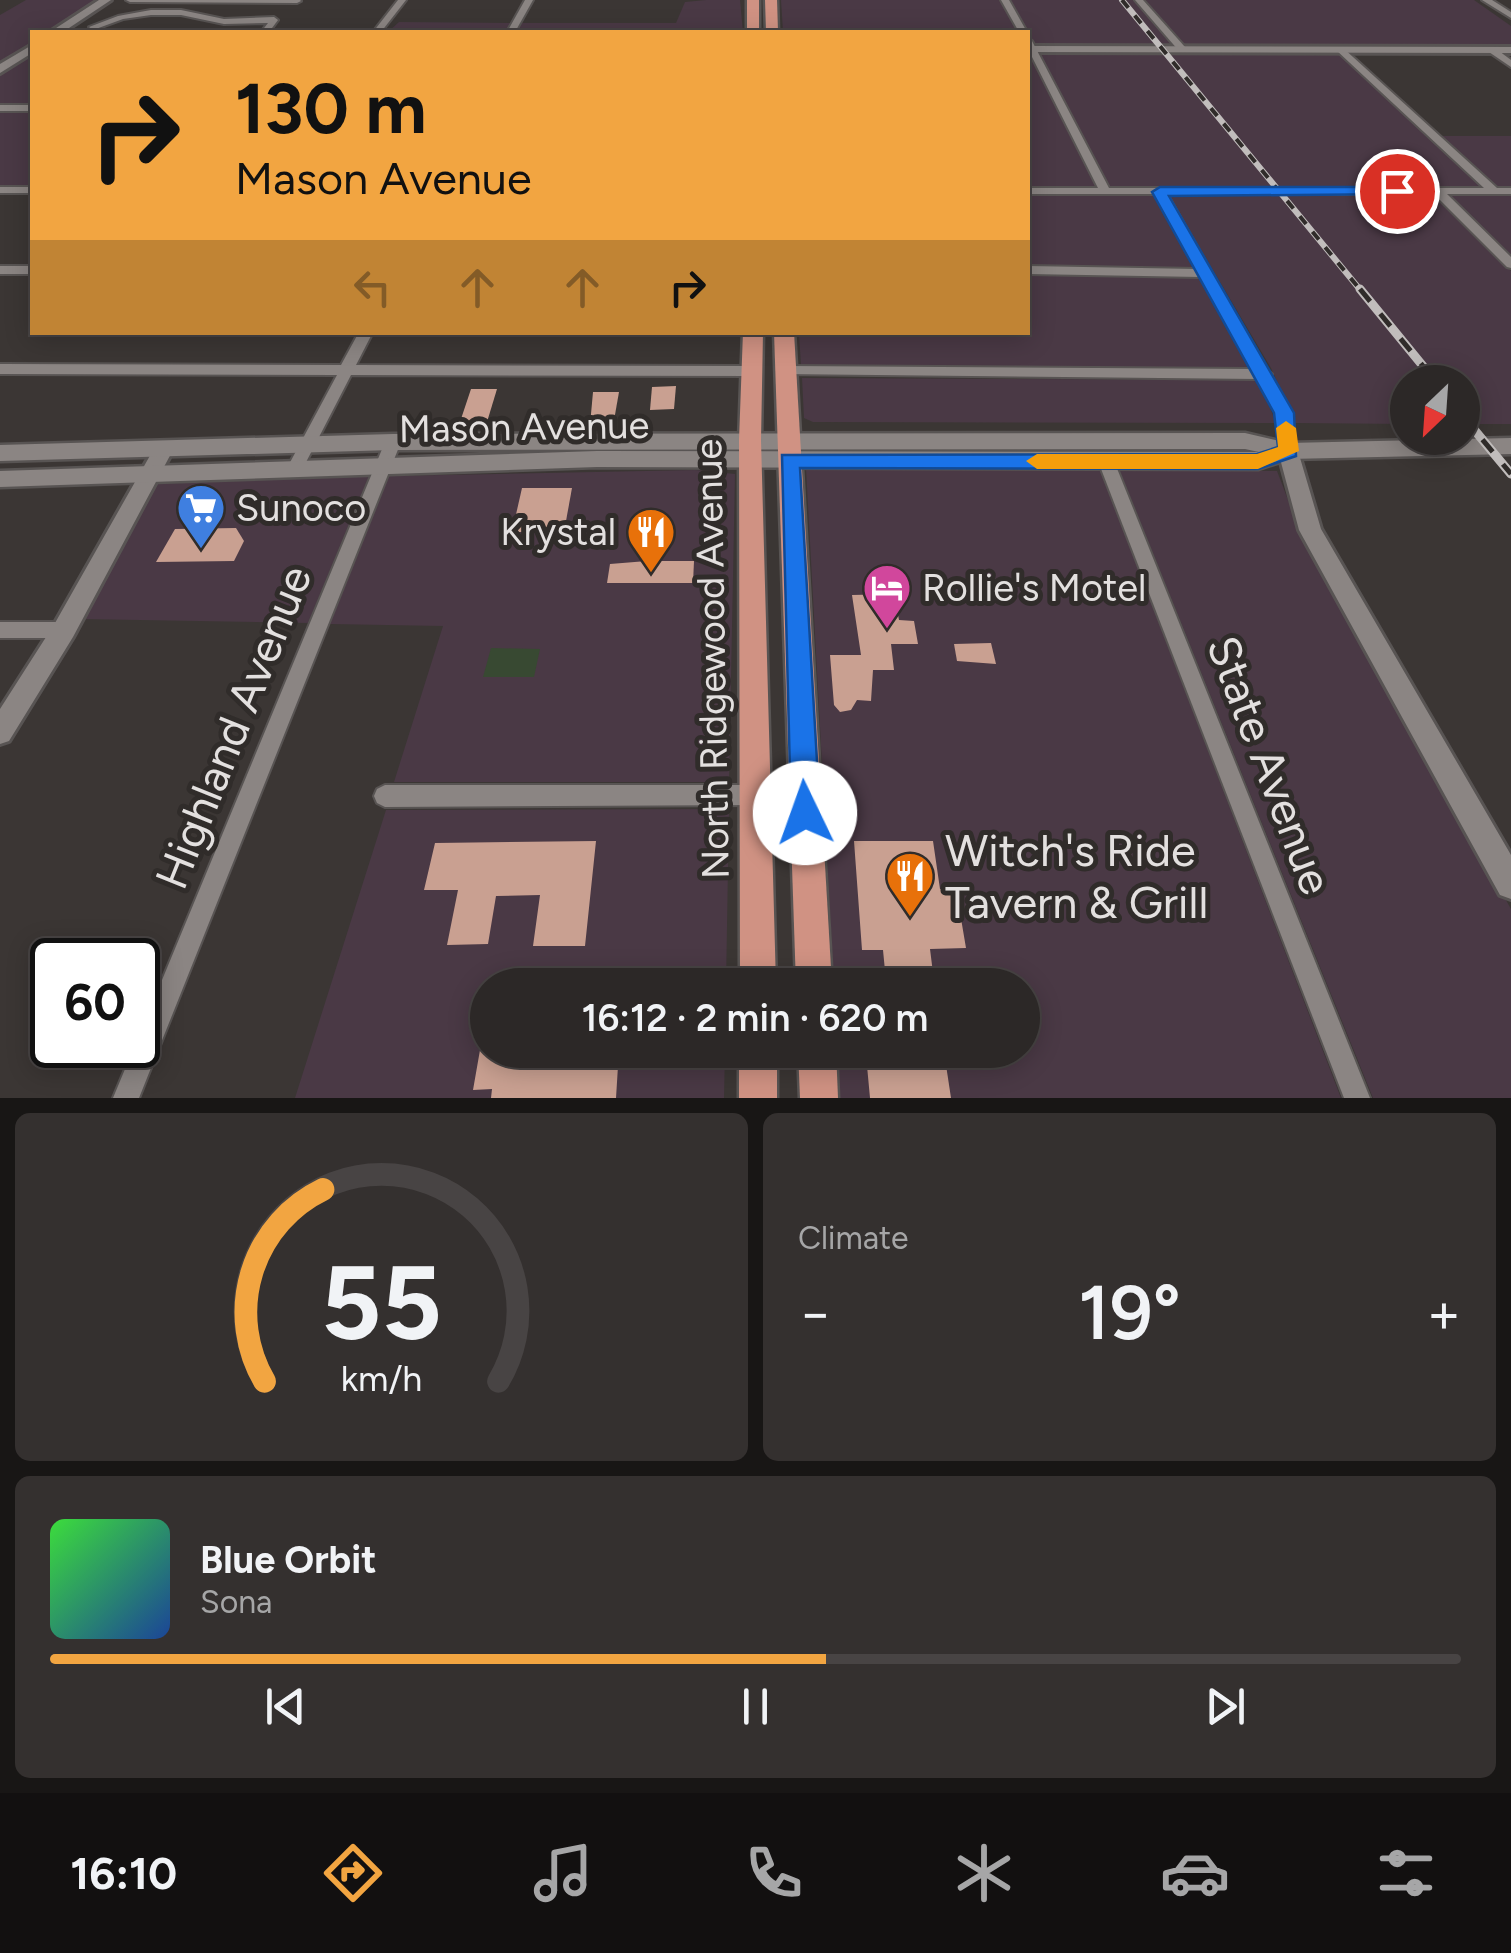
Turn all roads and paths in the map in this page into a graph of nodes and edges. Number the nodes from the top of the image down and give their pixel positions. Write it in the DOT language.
graph roads {
  1 [pos="106,0"];
  2 [pos="130,0"];
  3 [pos="296,0"];
  4 [pos="402,0"];
  5 [pos="528,0"];
  6 [pos="753,0"];
  7 [pos="771,0"];
  8 [pos="1006,0"];
  9 [pos="1139,0"];
  10 [pos="1486,0"];
  11 [pos="1511,16"];
  12 [pos="59,30"];
  13 [pos="266,30"];
  14 [pos="379,30"];
  15 [pos="513,30"];
  16 [pos="753,30"];
  17 [pos="772,30"];
  18 [pos="1022,30"];
  19 [pos="1030,46"];
  20 [pos="1030,48"];
  21 [pos="30,49"];
  22 [pos="1182,49"];
  23 [pos="1339,49"];
  24 [pos="1492,50"];
  25 [pos="1511,50"];
  26 [pos="1511,64"];
  27 [pos="0,69"];
  28 [pos="0,108"];
  29 [pos="30,108"];
  30 [pos="0,190"];
  31 [pos="30,190"];
  32 [pos="1493,190"];
  33 [pos="1030,191"];
  34 [pos="1105,191"];
  35 [pos="1436,191"];
  36 [pos="1511,191"];
  37 [pos="1160,192"];
  38 [pos="1511,264"];
  39 [pos="0,270"];
  40 [pos="30,270"];
  41 [pos="1030,270"];
  42 [pos="1206,273"];
  43 [pos="365,335"];
  44 [pos="753,335"];
  45 [pos="784,335"];
  46 [pos="0,369"];
  47 [pos="348,370"];
  48 [pos="753,371"];
  49 [pos="786,371"];
  50 [pos="1265,374"];
  51 [pos="392,442"];
  52 [pos="309,444"];
  53 [pos="1511,446"];
  54 [pos="750,449"];
  55 [pos="164,450"];
  56 [pos="789,451"];
  57 [pos="1288,451"];
  58 [pos="0,453"];
  59 [pos="1106,461"];
  60 [pos="383,465"];
  61 [pos="295,468"];
  62 [pos="150,474"];
  63 [pos="0,479"];
  64 [pos="0,630"];
  65 [pos="64,630"];
  66 [pos="0,732"];
  67 [pos="757,795"];
  68 [pos="385,796"];
  69 [pos="1511,884"];
  70 [pos="758,968"];
  71 [pos="813,968"];
  72 [pos="758,1068"];
  73 [pos="817,1068"];
  74 [pos="126,1098"];
  75 [pos="758,1098"];
  76 [pos="819,1098"];
  77 [pos="1357,1098"];
  1 -- 12 [label="street"];
  2 -- 3 [label="street"];
  4 -- 14 [label="street"];
  5 -- 15 [label="street"];
  6 -- 16 [label="main road"];
  7 -- 17 [label="main road"];
  8 -- 18 [label="street"];
  9 -- 22 [label="street"];
  10 -- 11 [label="street"];
  12 -- 13 [label="street"];
  19 -- 22 [label="street"];
  20 -- 34 [label="street"];
  21 -- 27 [label="street"];
  22 -- 23 [label="street"];
  23 -- 24 [label="street"];
  23 -- 32 [label="street"];
  24 -- 25 [label="street"];
  24 -- 26 [label="street"];
  28 -- 29 [label="street"];
  30 -- 31 [label="street"];
  32 -- 35 [label="street"];
  32 -- 36 [label="street"];
  33 -- 34 [label="street"];
  34 -- 37 [label="street"];
  35 -- 37 [label="street"];
  35 -- 38 [label="street"];
  37 -- 42 [label="street"];
  39 -- 40 [label="street"];
  41 -- 42 [label="street"];
  42 -- 50 [label="street"];
  43 -- 47 [label="street"];
  44 -- 48 [label="main road, North Ridgewood Avenue"];
  45 -- 49 [label="main road"];
  46 -- 47 [label="street"];
  47 -- 48 [label="street"];
  47 -- 52 [label="street"];
  48 -- 54 [label="main road, North Ridgewood Avenue"];
  49 -- 50 [label="street"];
  49 -- 56 [label="main road"];
  50 -- 57 [label="street"];
  51 -- 52 [label="main road, Mason Avenue"];
  51 -- 54 [label="main road, Mason Avenue"];
  51 -- 60 [label="street, Highland Avenue"];
  52 -- 55 [label="main road, Mason Avenue"];
  52 -- 61 [label="street"];
  53 -- 57 [label="main road, Mason Avenue"];
  54 -- 56 [label="main road, Mason Avenue"];
  54 -- 60 [label="main road, Mason Avenue"];
  54 -- 67 [label="main road, North Ridgewood Avenue"];
  55 -- 58 [label="main road, Mason Avenue"];
  55 -- 62 [label="street"];
  56 -- 57 [label="main road, Mason Avenue"];
  56 -- 59 [label="main road, Mason Avenue"];
  56 -- 71 [label="main road"];
  57 -- 59 [label="main road, Mason Avenue"];
  57 -- 69 [label="street"];
  59 -- 77 [label="street, State Avenue"];
  60 -- 61 [label="main road, Mason Avenue"];
  60 -- 74 [label="street, Highland Avenue"];
  61 -- 62 [label="main road, Mason Avenue"];
  62 -- 63 [label="main road, Mason Avenue"];
  62 -- 65 [label="street"];
  64 -- 65 [label="street"];
  65 -- 66 [label="street"];
  67 -- 68 [label="street"];
  67 -- 70 [label="main road, North Ridgewood Avenue"];
  72 -- 75 [label="main road"];
  73 -- 76 [label="main road"];
}
